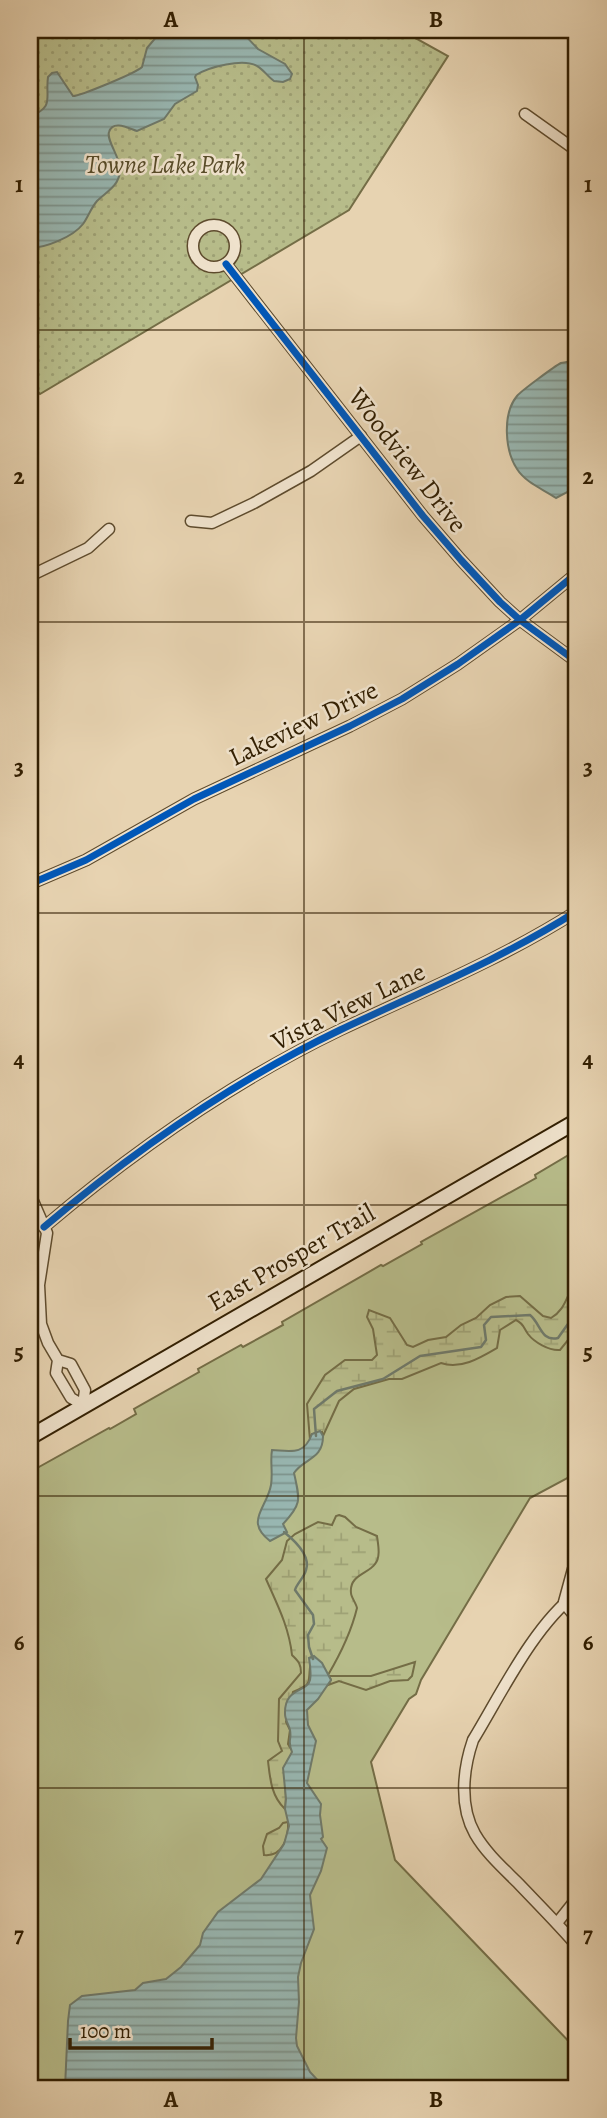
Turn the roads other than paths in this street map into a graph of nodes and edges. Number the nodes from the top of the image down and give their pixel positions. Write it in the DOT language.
graph roads {
  1 [pos="525,114"];
  2 [pos="577,151"];
  3 [pos="226,264"];
  4 [pos="361,436"];
  5 [pos="191,521"];
  6 [pos="109,529"];
  7 [pos="577,573"];
  8 [pos="30,576"];
  9 [pos="520,620"];
  10 [pos="577,662"];
  11 [pos="30,884"];
  12 [pos="577,911"];
  13 [pos="577,1121"];
  14 [pos="30,1194"];
  15 [pos="44,1227"];
  16 [pos="58,1360"];
  17 [pos="83,1405"];
  18 [pos="30,1437"];
  19 [pos="577,1564"];
  20 [pos="577,1593"];
  21 [pos="564,1603"];
  22 [pos="577,1619"];
  23 [pos="577,1898"];
  24 [pos="557,1923"];
  25 [pos="577,1945"];
  1 -- 2 [label="street"];
  3 -- 3 [label="street"];
  3 -- 4 [label="street, Woodview Drive"];
  4 -- 5 [label="street"];
  4 -- 9 [label="street, Woodview Drive"];
  6 -- 8 [label="street"];
  7 -- 9 [label="street, Lakeview Drive"];
  9 -- 10 [label="street, Woodview Drive"];
  9 -- 11 [label="street, Lakeview Drive"];
  12 -- 15 [label="street, Vista View Lane"];
  13 -- 17 [label="main road, East Prosper Trail"];
  14 -- 15 [label="street"];
  15 -- 16 [label="street"];
  16 -- 17 [label="street"];
  16 -- 17 [label="street"];
  17 -- 18 [label="main road, East Prosper Trail"];
  19 -- 21 [label="street"];
  20 -- 21 [label="street"];
  21 -- 22 [label="street"];
  21 -- 24 [label="street"];
  23 -- 24 [label="street"];
  24 -- 25 [label="street"];
}
